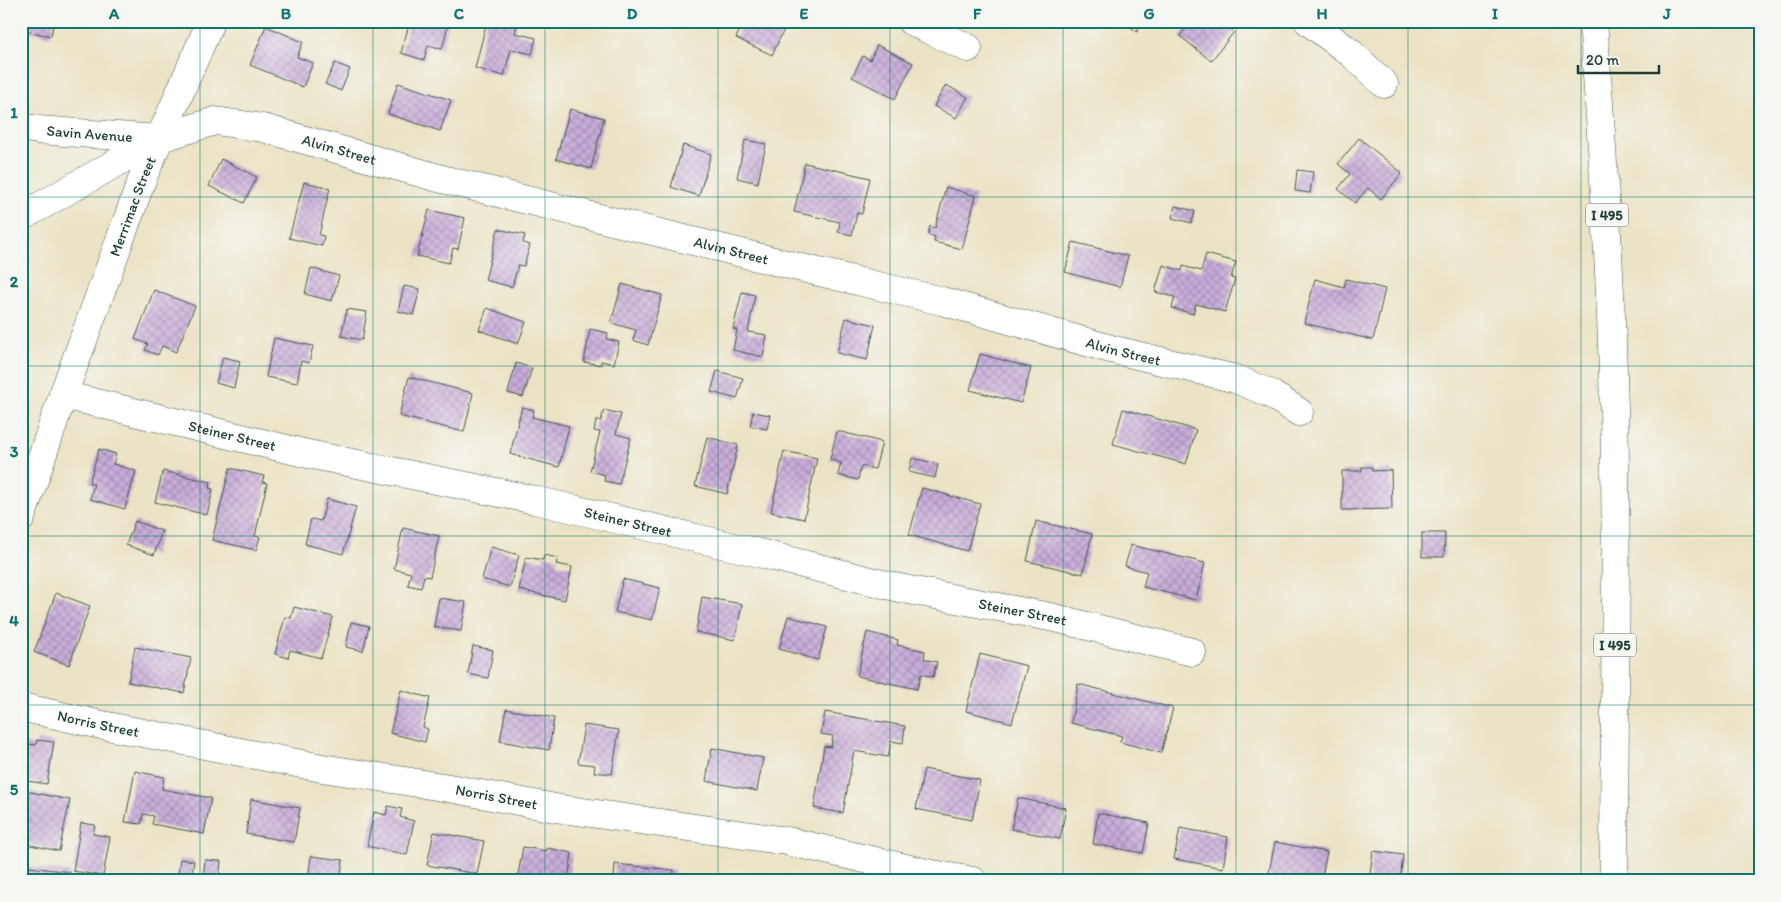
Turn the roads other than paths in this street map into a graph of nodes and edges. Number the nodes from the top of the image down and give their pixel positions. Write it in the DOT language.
graph roads {
  1 [pos="211,21"];
  2 [pos="911,21"];
  3 [pos="1308,21"];
  4 [pos="1594,21"];
  5 [pos="968,48"];
  6 [pos="1384,84"];
  7 [pos="21,127"];
  8 [pos="158,140"];
  9 [pos="21,217"];
  10 [pos="63,395"];
  11 [pos="1299,412"];
  12 [pos="21,518"];
  13 [pos="1192,652"];
  14 [pos="21,707"];
  15 [pos="973,881"];
  16 [pos="1614,881"];
  1 -- 8 [label="main road, Merrimac Street"];
  2 -- 5 [label="main road"];
  3 -- 6 [label="main road"];
  4 -- 16 [label="main road, I 495"];
  7 -- 8 [label="main road, Savin Avenue"];
  8 -- 9 [label="main road"];
  8 -- 10 [label="main road, Merrimac Street"];
  8 -- 11 [label="main road, Alvin Street"];
  10 -- 12 [label="main road, Merrimac Street"];
  10 -- 13 [label="main road, Steiner Street"];
  14 -- 15 [label="main road, Norris Street"];
}
